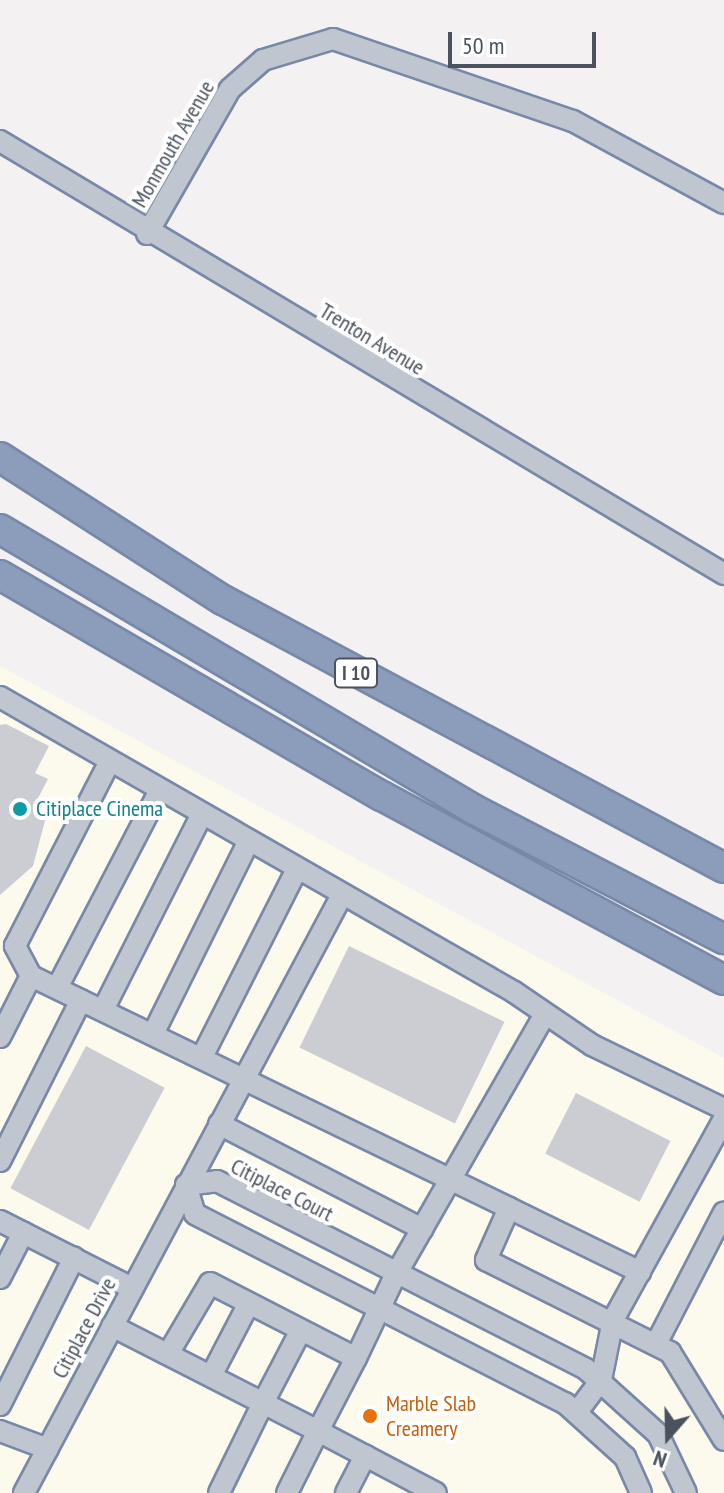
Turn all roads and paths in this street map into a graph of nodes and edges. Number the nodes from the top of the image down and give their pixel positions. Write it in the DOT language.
graph roads {
  1 [pos="0,141"];
  2 [pos="724,203"];
  3 [pos="147,234"];
  4 [pos="0,457"];
  5 [pos="0,529"];
  6 [pos="724,574"];
  7 [pos="0,575"];
  8 [pos="0,697"];
  9 [pos="110,761"];
  10 [pos="160,790"];
  11 [pos="202,814"];
  12 [pos="249,841"];
  13 [pos="724,868"];
  14 [pos="297,869"];
  15 [pos="342,895"];
  16 [pos="724,939"];
  17 [pos="31,976"];
  18 [pos="724,980"];
  19 [pos="57,988"];
  20 [pos="81,1000"];
  21 [pos="103,1010"];
  22 [pos="544,1016"];
  23 [pos="1,1033"];
  24 [pos="153,1034"];
  25 [pos="202,1057"];
  26 [pos="245,1077"];
  27 [pos="724,1109"];
  28 [pos="724,1119"];
  29 [pos="219,1124"];
  30 [pos="0,1161"];
  31 [pos="451,1178"];
  32 [pos="186,1185"];
  33 [pos="509,1208"];
  34 [pos="724,1212"];
  35 [pos="0,1221"];
  36 [pos="422,1229"];
  37 [pos="23,1233"];
  38 [pos="74,1258"];
  39 [pos="640,1272"];
  40 [pos="395,1276"];
  41 [pos="0,1278"];
  42 [pos="132,1288"];
  43 [pos="249,1303"];
  44 [pos="377,1312"];
  45 [pos="613,1320"];
  46 [pos="112,1326"];
  47 [pos="301,1330"];
  48 [pos="656,1344"];
  49 [pos="168,1354"];
  50 [pos="356,1358"];
  51 [pos="211,1376"];
  52 [pos="601,1380"];
  53 [pos="263,1403"];
  54 [pos="0,1405"];
  55 [pos="577,1412"];
  56 [pos="0,1431"];
  57 [pos="318,1431"];
  58 [pos="724,1440"];
  59 [pos="48,1449"];
  60 [pos="365,1456"];
  61 [pos="422,1490"];
  62 [pos="24,1493"];
  63 [pos="219,1493"];
  64 [pos="287,1493"];
  65 [pos="346,1493"];
  66 [pos="641,1493"];
  67 [pos="686,1493"];
  1 -- 3 [label="street, Trenton Avenue"];
  2 -- 3 [label="street, Monmouth Avenue"];
  3 -- 6 [label="street, Trenton Avenue"];
  4 -- 13 [label="highway, I 10"];
  5 -- 16 [label="highway"];
  7 -- 18 [label="highway"];
  8 -- 9 [label="street"];
  9 -- 10 [label="street"];
  9 -- 17 [label="street"];
  10 -- 11 [label="street"];
  10 -- 19 [label="street"];
  11 -- 12 [label="street"];
  11 -- 21 [label="street"];
  12 -- 14 [label="street"];
  12 -- 24 [label="street"];
  14 -- 15 [label="street"];
  14 -- 25 [label="street"];
  15 -- 22 [label="street"];
  15 -- 26 [label="street, Citiplace Drive"];
  17 -- 19 [label="street"];
  17 -- 23 [label="street"];
  19 -- 20 [label="street"];
  20 -- 21 [label="street"];
  20 -- 30 [label="street"];
  21 -- 24 [label="street"];
  22 -- 27 [label="street"];
  22 -- 31 [label="street"];
  24 -- 25 [label="street"];
  25 -- 26 [label="street"];
  26 -- 29 [label="street, Citiplace Drive"];
  26 -- 31 [label="street"];
  28 -- 39 [label="street"];
  29 -- 32 [label="street, Citiplace Drive"];
  29 -- 36 [label="street"];
  31 -- 33 [label="street"];
  31 -- 36 [label="street"];
  32 -- 40 [label="street, Citiplace Court"];
  32 -- 42 [label="street, Citiplace Drive"];
  32 -- 44 [label="street"];
  33 -- 39 [label="street"];
  33 -- 45 [label="street"];
  34 -- 48 [label="street"];
  35 -- 37 [label="street"];
  36 -- 40 [label="street"];
  37 -- 38 [label="street"];
  37 -- 41 [label="street"];
  38 -- 42 [label="street"];
  38 -- 54 [label="street"];
  39 -- 45 [label="street"];
  40 -- 44 [label="street"];
  40 -- 52 [label="street, Citiplace Court"];
  42 -- 46 [label="street, Citiplace Drive"];
  43 -- 47 [label="street"];
  43 -- 49 [label="street"];
  43 -- 51 [label="street"];
  44 -- 50 [label="street"];
  44 -- 55 [label="street"];
  45 -- 48 [label="street"];
  45 -- 52 [label="street"];
  46 -- 49 [label="street"];
  46 -- 59 [label="street, Citiplace Drive"];
  47 -- 50 [label="street"];
  47 -- 53 [label="street"];
  48 -- 58 [label="street"];
  49 -- 51 [label="street"];
  50 -- 57 [label="street"];
  51 -- 53 [label="street"];
  52 -- 55 [label="street"];
  52 -- 67 [label="street, Citiplace Court"];
  53 -- 57 [label="street"];
  53 -- 63 [label="street"];
  55 -- 66 [label="street"];
  56 -- 59 [label="street"];
  57 -- 60 [label="street"];
  57 -- 64 [label="street"];
  59 -- 62 [label="street, Citiplace Drive"];
  60 -- 61 [label="street"];
  60 -- 65 [label="street"];
}
